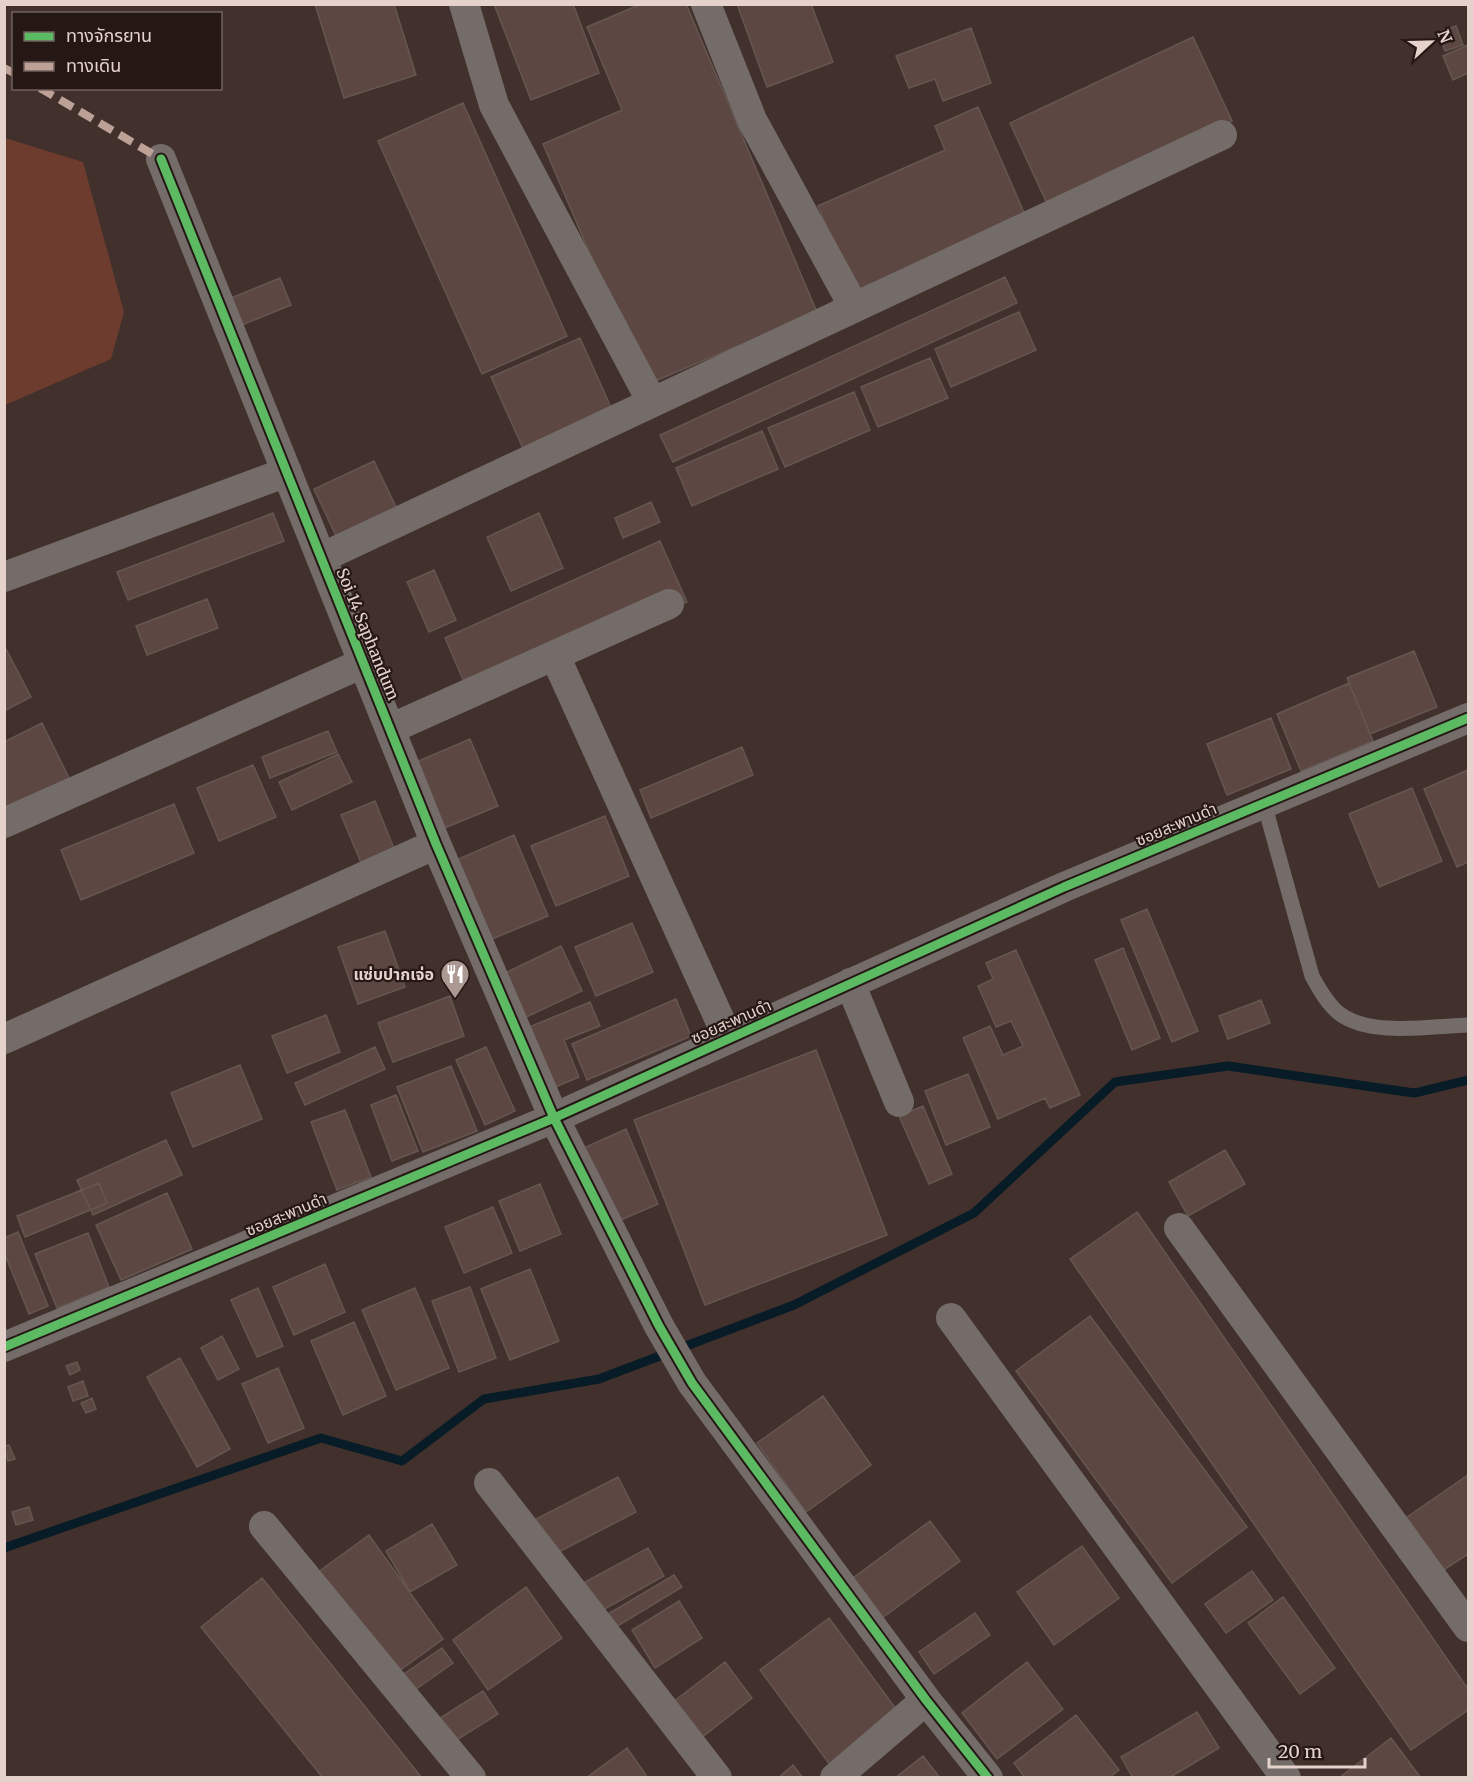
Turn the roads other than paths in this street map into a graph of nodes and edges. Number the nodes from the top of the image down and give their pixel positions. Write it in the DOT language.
graph roads {
  1 [pos="464,4"];
  2 [pos="706,4"];
  3 [pos="1222,135"];
  4 [pos="161,159"];
  5 [pos="854,307"];
  6 [pos="652,402"];
  7 [pos="287,472"];
  8 [pos="321,558"];
  9 [pos="4,577"];
  10 [pos="669,604"];
  11 [pos="555,656"];
  12 [pos="363,663"];
  13 [pos="1468,718"];
  14 [pos="390,729"];
  15 [pos="1264,803"];
  16 [pos="4,823"];
  17 [pos="436,844"];
  18 [pos="850,983"];
  19 [pos="1468,1025"];
  20 [pos="728,1038"];
  21 [pos="4,1039"];
  22 [pos="899,1102"];
  23 [pos="554,1118"];
  24 [pos="1179,1228"];
  25 [pos="951,1318"];
  26 [pos="4,1347"];
  27 [pos="489,1483"];
  28 [pos="264,1526"];
  29 [pos="1468,1627"];
  30 [pos="926,1700"];
  31 [pos="471,1778"];
  32 [pos="717,1778"];
  33 [pos="835,1778"];
  34 [pos="988,1778"];
  35 [pos="1286,1778"];
  1 -- 6 [label="street"];
  2 -- 5 [label="street"];
  3 -- 5 [label="street"];
  4 -- 7 [label="street, Soi 14 Saphandum"];
  5 -- 6 [label="street"];
  6 -- 8 [label="street"];
  7 -- 8 [label="street, Soi 14 Saphandum"];
  7 -- 9 [label="street"];
  8 -- 12 [label="street, Soi 14 Saphandum"];
  10 -- 11 [label="street"];
  11 -- 14 [label="street"];
  11 -- 20 [label="street"];
  12 -- 14 [label="street, Soi 14 Saphandum"];
  12 -- 16 [label="street"];
  13 -- 15 [label="street, ซอยสะพานดำ"];
  14 -- 17 [label="street, Soi 14 Saphandum"];
  15 -- 18 [label="street, ซอยสะพานดำ"];
  15 -- 19 [label="lane"];
  17 -- 21 [label="street"];
  17 -- 23 [label="street, Soi 14 Saphandum"];
  18 -- 20 [label="street, ซอยสะพานดำ"];
  18 -- 22 [label="street"];
  20 -- 23 [label="street, ซอยสะพานดำ"];
  23 -- 26 [label="street, ซอยสะพานดำ"];
  23 -- 30 [label="street, Soi 14 Saphandum"];
  24 -- 29 [label="street"];
  25 -- 35 [label="street"];
  27 -- 32 [label="street"];
  28 -- 31 [label="street"];
  30 -- 33 [label="street"];
  30 -- 34 [label="street, Soi 14 Saphandum"];
}
